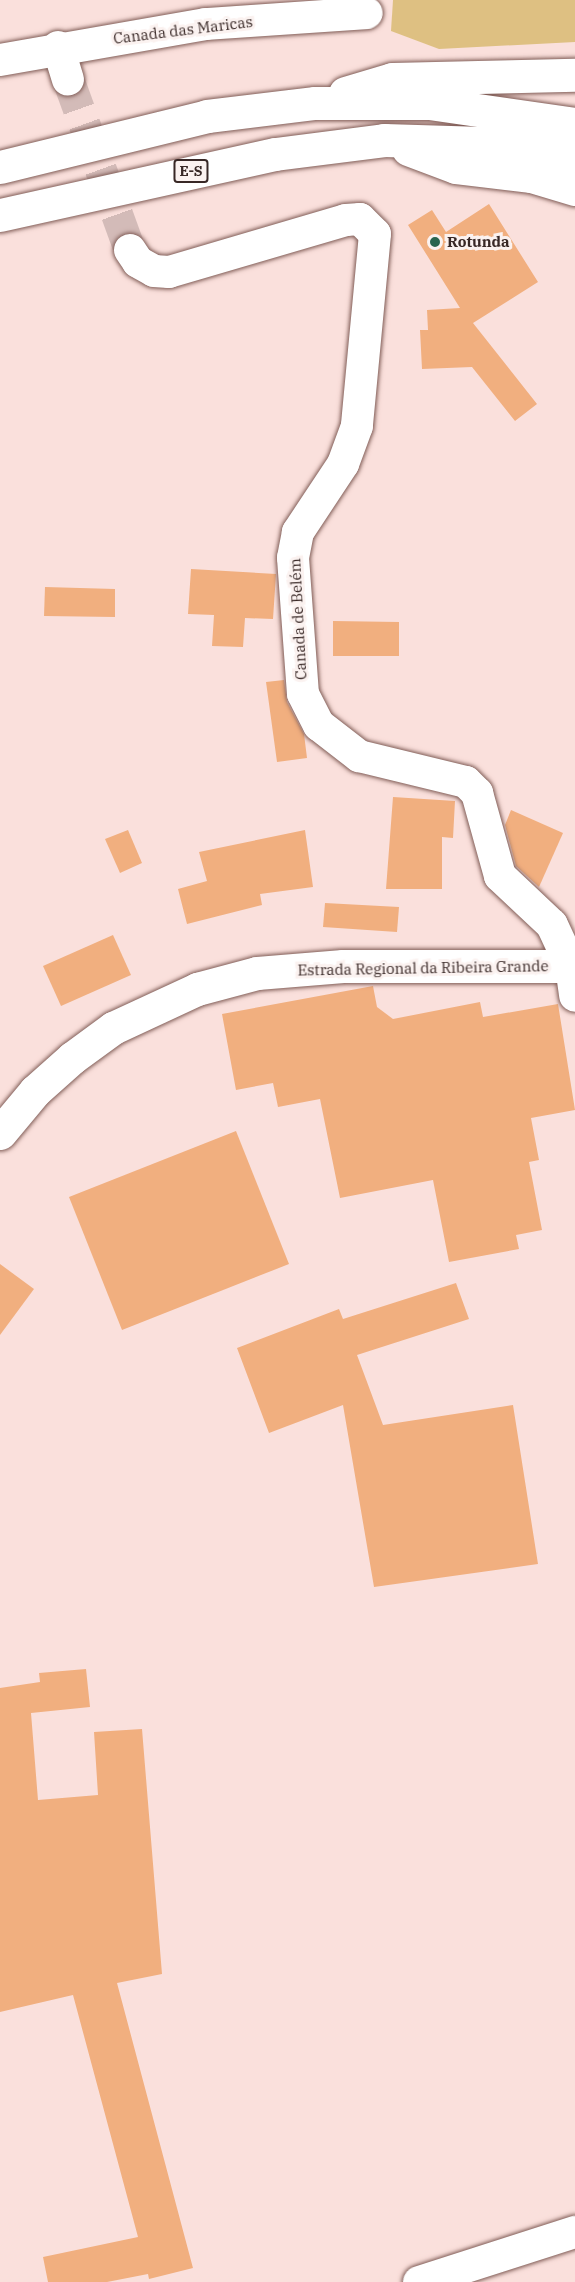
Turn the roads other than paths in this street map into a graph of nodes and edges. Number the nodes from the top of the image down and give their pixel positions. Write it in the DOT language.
graph roads {
  1 [pos="367,13"];
  2 [pos="58,47"];
  3 [pos="0,60"];
  4 [pos="575,75"];
  5 [pos="68,79"];
  6 [pos="315,103"];
  7 [pos="575,124"];
  8 [pos="384,140"];
  9 [pos="575,156"];
  10 [pos="0,167"];
  11 [pos="575,189"];
  12 [pos="0,215"];
  13 [pos="130,250"];
  14 [pos="574,976"];
  15 [pos="0,1133"];
  16 [pos="575,2232"];
  17 [pos="419,2282"];
  1 -- 2 [label="street, Canada das Maricas"];
  2 -- 3 [label="street, Canada das Maricas"];
  2 -- 5 [label="street"];
  4 -- 6 [label="main road"];
  6 -- 7 [label="main road"];
  6 -- 10 [label="main road"];
  8 -- 9 [label="main road, E-S"];
  8 -- 11 [label="main road"];
  8 -- 12 [label="main road, E-S"];
  13 -- 14 [label="street, Canada de Belém"];
  14 -- 15 [label="main road, Estrada Regional da Ribeira Grande"];
  16 -- 17 [label="street"];
}
